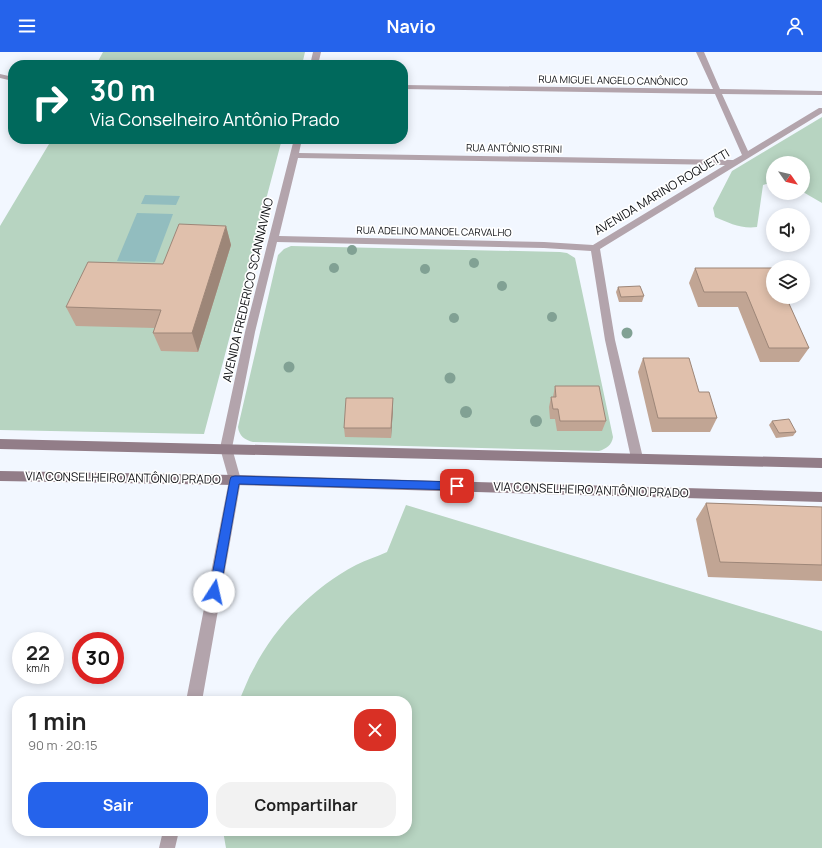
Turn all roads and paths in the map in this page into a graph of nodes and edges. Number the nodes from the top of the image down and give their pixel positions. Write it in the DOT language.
graph roads {
  1 [pos="700,52"];
  2 [pos="408,87"];
  3 [pos="718,92"];
  4 [pos="822,93"];
  5 [pos="822,110"];
  6 [pos="297,144"];
  7 [pos="294,155"];
  8 [pos="746,156"];
  9 [pos="734,163"];
  10 [pos="272,239"];
  11 [pos="595,248"];
  12 [pos="0,444"];
  13 [pos="226,448"];
  14 [pos="637,458"];
  15 [pos="822,463"];
  16 [pos="0,476"];
  17 [pos="235,480"];
  18 [pos="822,497"];
  19 [pos="195,696"];
  20 [pos="170,836"];
  21 [pos="168,848"];
  1 -- 3 [label="street"];
  2 -- 3 [label="street, RUA MIGUEL ANGELO CANÔNICO"];
  3 -- 4 [label="street, RUA MIGUEL ANGELO CANÔNICO"];
  3 -- 8 [label="street"];
  5 -- 8 [label="street, AVENIDA MARINO ROQUETTI"];
  6 -- 7 [label="street, AVENIDA FREDERICO SCANNAVINO"];
  7 -- 9 [label="street, RUA ANTÔNIO STRINI"];
  7 -- 10 [label="street, AVENIDA FREDERICO SCANNAVINO"];
  8 -- 9 [label="street, AVENIDA MARINO ROQUETTI"];
  9 -- 11 [label="street, AVENIDA MARINO ROQUETTI"];
  10 -- 11 [label="street, RUA ADELINO MANOEL CARVALHO"];
  10 -- 13 [label="street, AVENIDA FREDERICO SCANNAVINO"];
  11 -- 14 [label="street, AVENIDA MARINO ROQUETTI"];
  12 -- 13 [label="main road"];
  13 -- 14 [label="main road"];
  13 -- 17 [label="street"];
  14 -- 15 [label="main road"];
  16 -- 17 [label="main road, VIA CONSELHEIRO ANTÔNIO PRADO"];
  17 -- 18 [label="main road, VIA CONSELHEIRO ANTÔNIO PRADO"];
  17 -- 19 [label="street"];
  20 -- 21 [label="street"];
}
